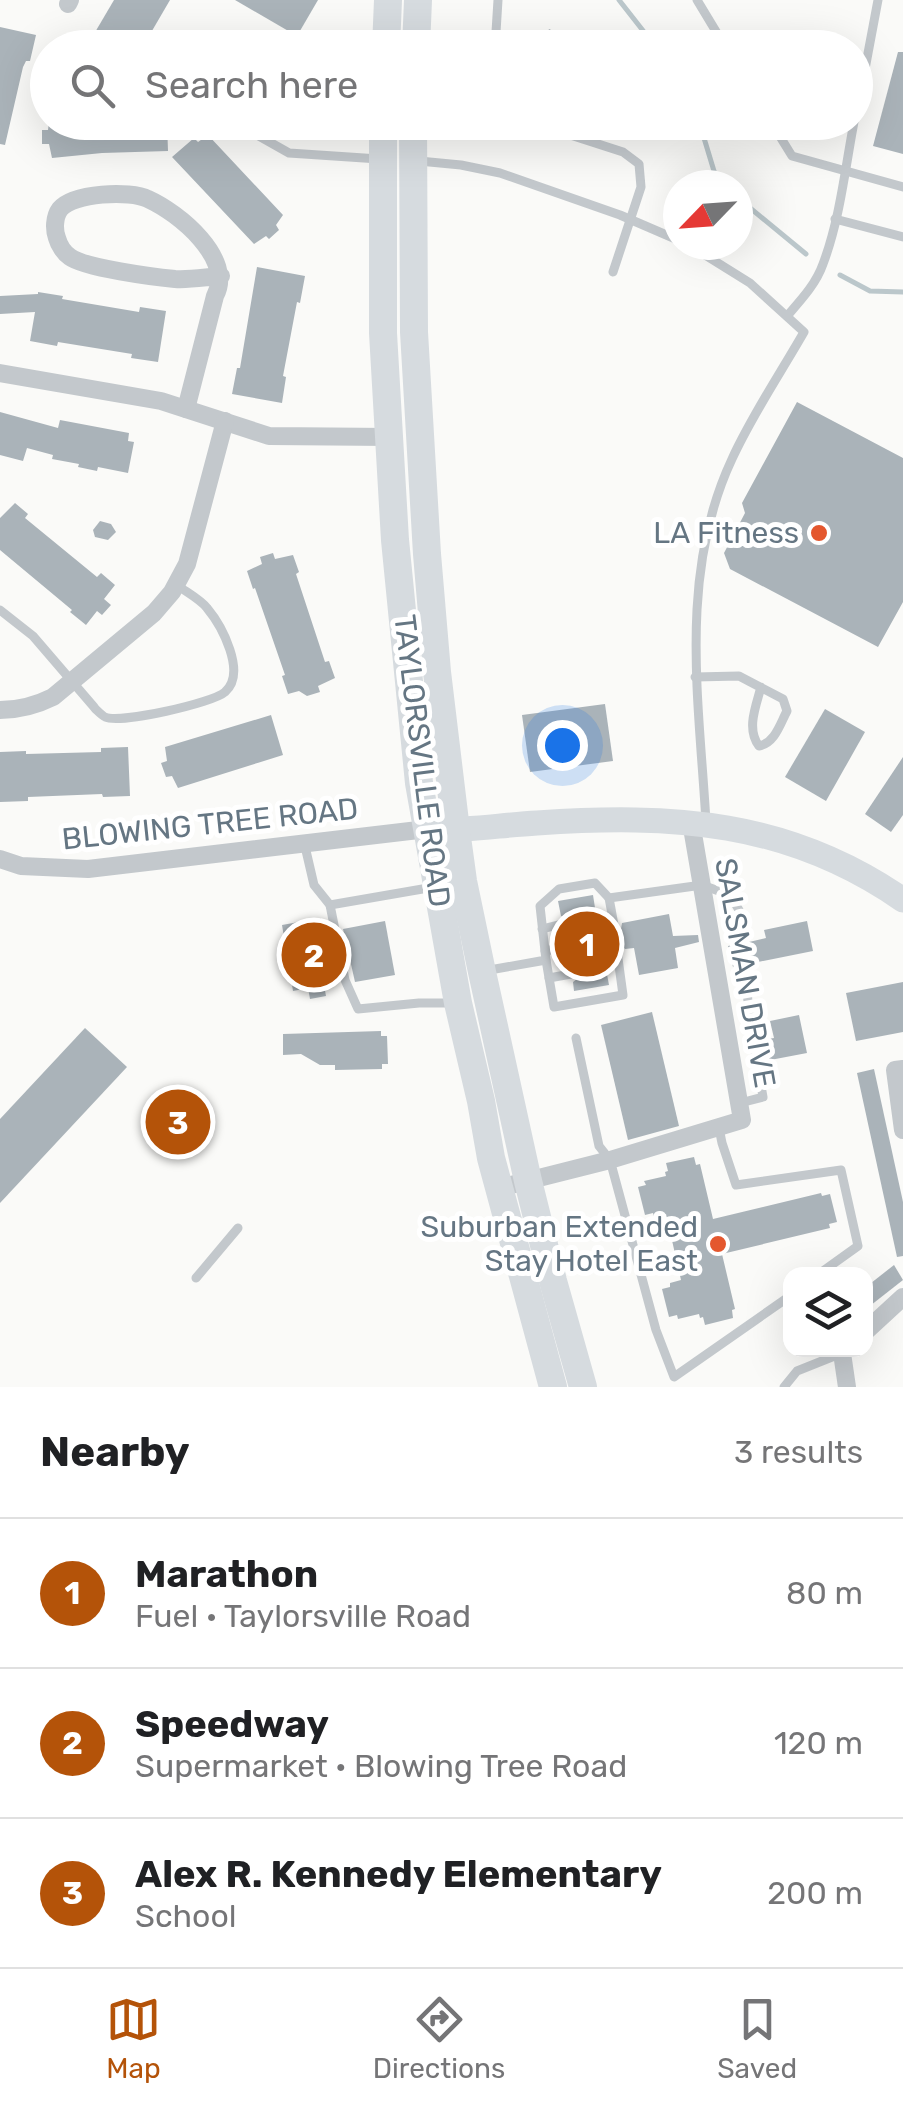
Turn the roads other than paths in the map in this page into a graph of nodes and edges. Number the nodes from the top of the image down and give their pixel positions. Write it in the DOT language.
graph roads {
  1 [pos="388,0"];
  2 [pos="418,0"];
  3 [pos="498,0"];
  4 [pos="697,0"];
  5 [pos="878,0"];
  6 [pos="387,30"];
  7 [pos="417,30"];
  8 [pos="497,30"];
  9 [pos="715,30"];
  10 [pos="872,30"];
  11 [pos="266,140"];
  12 [pos="382,140"];
  13 [pos="412,140"];
  14 [pos="586,140"];
  15 [pos="782,140"];
  16 [pos="851,140"];
  17 [pos="381,159"];
  18 [pos="411,160"];
  19 [pos="845,171"];
  20 [pos="903,187"];
  21 [pos="630,219"];
  22 [pos="835,220"];
  23 [pos="663,233"];
  24 [pos="903,237"];
  25 [pos="712,260"];
  26 [pos="614,272"];
  27 [pos="221,276"];
  28 [pos="787,316"];
  29 [pos="0,373"];
  30 [pos="186,409"];
  31 [pos="225,422"];
  32 [pos="391,438"];
  33 [pos="176,584"];
  34 [pos="0,610"];
  35 [pos="695,677"];
  36 [pos="73,682"];
  37 [pos="761,688"];
  38 [pos="0,710"];
  39 [pos="698,823"];
  40 [pos="427,830"];
  41 [pos="456,830"];
  42 [pos="304,842"];
  43 [pos="0,859"];
  44 [pos="702,884"];
  45 [pos="436,887"];
  46 [pos="610,898"];
  47 [pos="903,900"];
  48 [pos="330,905"];
  49 [pos="612,912"];
  50 [pos="596,916"];
  51 [pos="562,924"];
  52 [pos="614,924"];
  53 [pos="542,928"];
  54 [pos="741,943"];
  55 [pos="566,947"];
  56 [pos="617,950"];
  57 [pos="545,955"];
  58 [pos="745,964"];
  59 [pos="619,966"];
  60 [pos="606,968"];
  61 [pos="482,972"];
  62 [pos="571,974"];
  63 [pos="549,978"];
  64 [pos="458,1003"];
  65 [pos="749,1015"];
  66 [pos="725,1020"];
  67 [pos="576,1038"];
  68 [pos="754,1042"];
  69 [pos="757,1063"];
  70 [pos="903,1068"];
  71 [pos="740,1103"];
  72 [pos="719,1127"];
  73 [pos="903,1130"];
  74 [pos="610,1160"];
  75 [pos="528,1181"];
  76 [pos="499,1188"];
  77 [pos="238,1228"];
  78 [pos="829,1267"];
  79 [pos="196,1278"];
  80 [pos="903,1297"];
  81 [pos="783,1301"];
  82 [pos="873,1325"];
  83 [pos="830,1357"];
  84 [pos="844,1357"];
  85 [pos="553,1387"];
  86 [pos="583,1387"];
  87 [pos="784,1387"];
  88 [pos="847,1387"];
  1 -- 6 [label="main road"];
  2 -- 7 [label="main road"];
  3 -- 8 [label="lane"];
  4 -- 9 [label="lane"];
  5 -- 10 [label="lane"];
  11 -- 17 [label="lane"];
  12 -- 17 [label="main road, TAYLORSVILLE ROAD"];
  13 -- 18 [label="main road, TAYLORSVILLE ROAD"];
  14 -- 21 [label="lane"];
  15 -- 19 [label="lane"];
  16 -- 19 [label="lane"];
  17 -- 18 [label="lane"];
  17 -- 32 [label="main road, TAYLORSVILLE ROAD"];
  18 -- 21 [label="lane"];
  18 -- 41 [label="main road, TAYLORSVILLE ROAD"];
  19 -- 20 [label="lane"];
  19 -- 22 [label="lane"];
  21 -- 23 [label="lane"];
  21 -- 26 [label="lane"];
  22 -- 24 [label="lane"];
  22 -- 28 [label="lane"];
  25 -- 28 [label="lane"];
  27 -- 27 [label="street"];
  27 -- 30 [label="street"];
  28 -- 35 [label="lane"];
  29 -- 30 [label="street"];
  30 -- 31 [label="street"];
  31 -- 32 [label="street"];
  31 -- 33 [label="street"];
  32 -- 40 [label="main road, TAYLORSVILLE ROAD"];
  33 -- 36 [label="street"];
  33 -- 36 [label="lane"];
  34 -- 36 [label="lane"];
  35 -- 37 [label="lane"];
  35 -- 39 [label="lane"];
  36 -- 38 [label="street"];
  37 -- 37 [label="lane"];
  39 -- 41 [label="street"];
  39 -- 44 [label="street, SALSMAN DRIVE"];
  39 -- 47 [label="street"];
  40 -- 41 [label="street"];
  40 -- 42 [label="street, BLOWING TREE ROAD"];
  40 -- 45 [label="main road, TAYLORSVILLE ROAD"];
  41 -- 61 [label="main road, TAYLORSVILLE ROAD"];
  42 -- 43 [label="street, BLOWING TREE ROAD"];
  42 -- 48 [label="lane"];
  44 -- 46 [label="lane"];
  44 -- 54 [label="lane"];
  44 -- 66 [label="street, SALSMAN DRIVE"];
  45 -- 48 [label="lane"];
  45 -- 64 [label="main road, TAYLORSVILLE ROAD"];
  46 -- 49 [label="lane"];
  46 -- 53 [label="lane"];
  48 -- 64 [label="lane"];
  49 -- 50 [label="lane"];
  49 -- 52 [label="lane"];
  51 -- 53 [label="lane"];
  53 -- 57 [label="lane"];
  55 -- 57 [label="lane"];
  56 -- 59 [label="lane"];
  57 -- 61 [label="lane"];
  57 -- 63 [label="lane"];
  58 -- 65 [label="lane"];
  59 -- 60 [label="lane"];
  59 -- 63 [label="lane"];
  61 -- 75 [label="main road, TAYLORSVILLE ROAD"];
  62 -- 63 [label="lane"];
  64 -- 76 [label="main road, TAYLORSVILLE ROAD"];
  65 -- 66 [label="lane"];
  65 -- 68 [label="lane"];
  66 -- 71 [label="street, SALSMAN DRIVE"];
  67 -- 74 [label="lane"];
  69 -- 71 [label="lane"];
  70 -- 73 [label="street"];
  71 -- 72 [label="street, SALSMAN DRIVE"];
  72 -- 74 [label="street"];
  72 -- 78 [label="lane"];
  74 -- 75 [label="street"];
  74 -- 81 [label="lane"];
  75 -- 76 [label="street"];
  75 -- 86 [label="main road, TAYLORSVILLE ROAD"];
  76 -- 85 [label="main road, TAYLORSVILLE ROAD"];
  77 -- 79 [label="lane"];
  80 -- 82 [label="street"];
  83 -- 87 [label="lane"];
  84 -- 88 [label="street"];
}
